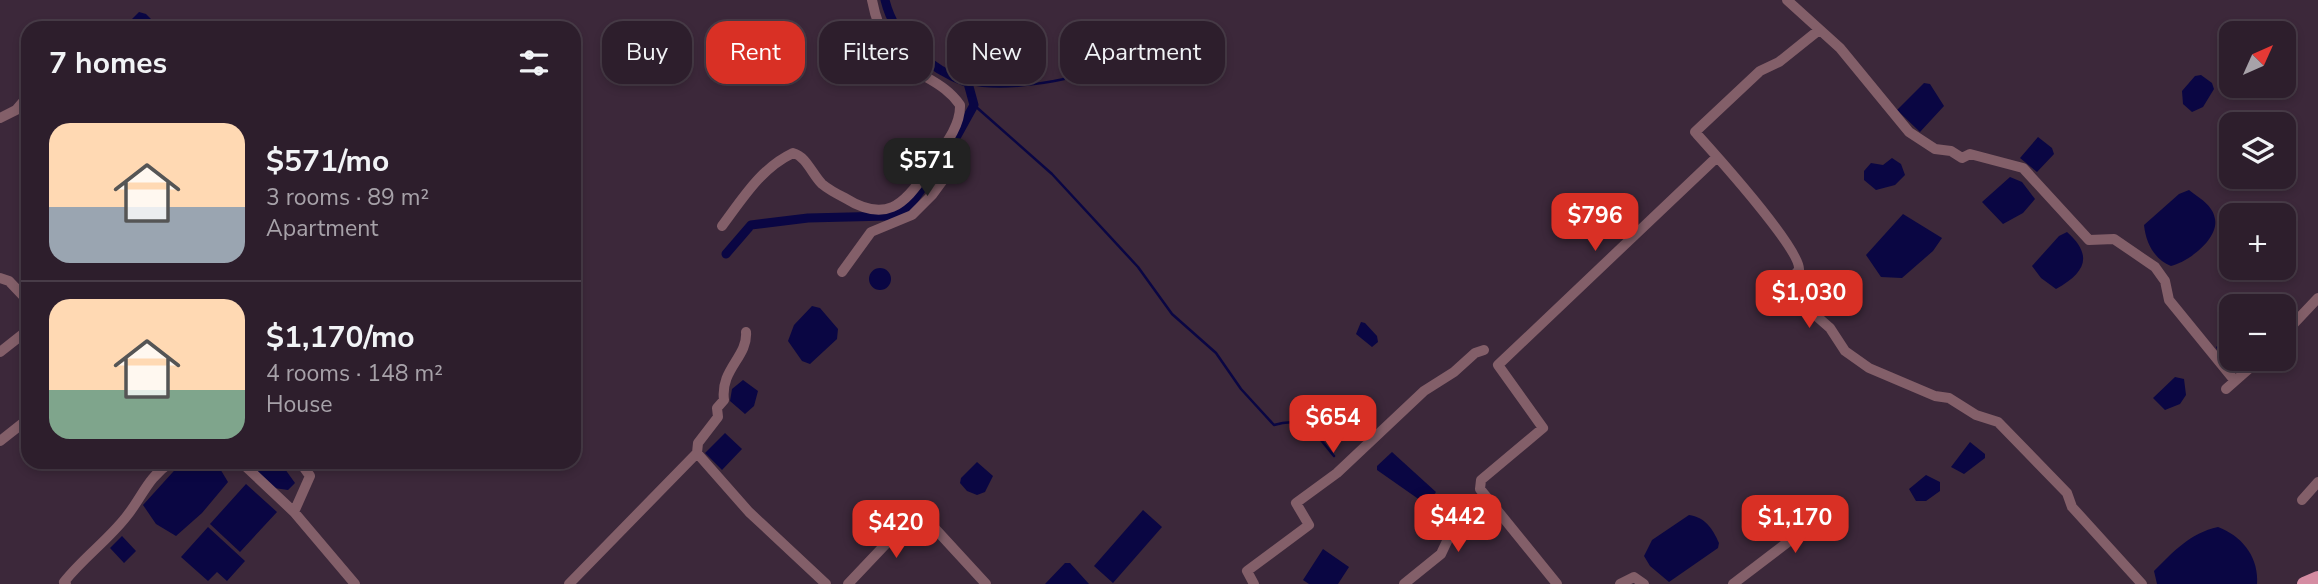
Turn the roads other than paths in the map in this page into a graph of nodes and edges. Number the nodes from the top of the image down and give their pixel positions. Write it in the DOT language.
graph roads {
  1 [pos="872,0"];
  2 [pos="1787,0"];
  3 [pos="1819,30"];
  4 [pos="21,104"];
  5 [pos="16,110"];
  6 [pos="21,112"];
  7 [pos="0,118"];
  8 [pos="940,151"];
  9 [pos="1717,158"];
  10 [pos="722,226"];
  11 [pos="842,272"];
  12 [pos="0,278"];
  13 [pos="21,294"];
  14 [pos="2318,298"];
  15 [pos="2296,321"];
  16 [pos="746,332"];
  17 [pos="21,336"];
  18 [pos="1484,350"];
  19 [pos="0,352"];
  20 [pos="2219,369"];
  21 [pos="2221,371"];
  22 [pos="2247,371"];
  23 [pos="21,424"];
  24 [pos="0,441"];
  25 [pos="697,453"];
  26 [pos="162,469"];
  27 [pos="249,469"];
  28 [pos="305,469"];
  29 [pos="2318,482"];
  30 [pos="1486,497"];
  31 [pos="2302,500"];
  32 [pos="1839,503"];
  33 [pos="294,512"];
  34 [pos="2318,578"];
  35 [pos="66,584"];
  36 [pos="355,584"];
  37 [pos="569,584"];
  38 [pos="826,584"];
  39 [pos="848,584"];
  40 [pos="986,584"];
  41 [pos="1254,584"];
  42 [pos="1404,584"];
  43 [pos="1557,584"];
  44 [pos="1620,584"];
  45 [pos="1644,584"];
  46 [pos="1733,584"];
  47 [pos="2142,584"];
  48 [pos="2304,584"];
  1 -- 8 [label="street"];
  2 -- 3 [label="street"];
  3 -- 9 [label="street"];
  3 -- 20 [label="street"];
  4 -- 5 [label="street"];
  5 -- 6 [label="street"];
  5 -- 7 [label="street"];
  8 -- 10 [label="street"];
  8 -- 11 [label="street"];
  9 -- 30 [label="street"];
  9 -- 47 [label="street"];
  12 -- 13 [label="street"];
  14 -- 15 [label="street"];
  16 -- 25 [label="street"];
  17 -- 19 [label="street"];
  18 -- 41 [label="street"];
  21 -- 22 [label="street"];
  23 -- 24 [label="street"];
  25 -- 37 [label="street"];
  25 -- 38 [label="street"];
  26 -- 35 [label="street"];
  27 -- 33 [label="street"];
  28 -- 33 [label="street"];
  29 -- 31 [label="street"];
  30 -- 42 [label="street"];
  30 -- 43 [label="street"];
  32 -- 46 [label="street"];
  33 -- 36 [label="street"];
  34 -- 48 [label="main road"];
  39 -- 40 [label="street"];
  44 -- 45 [label="street"];
}
